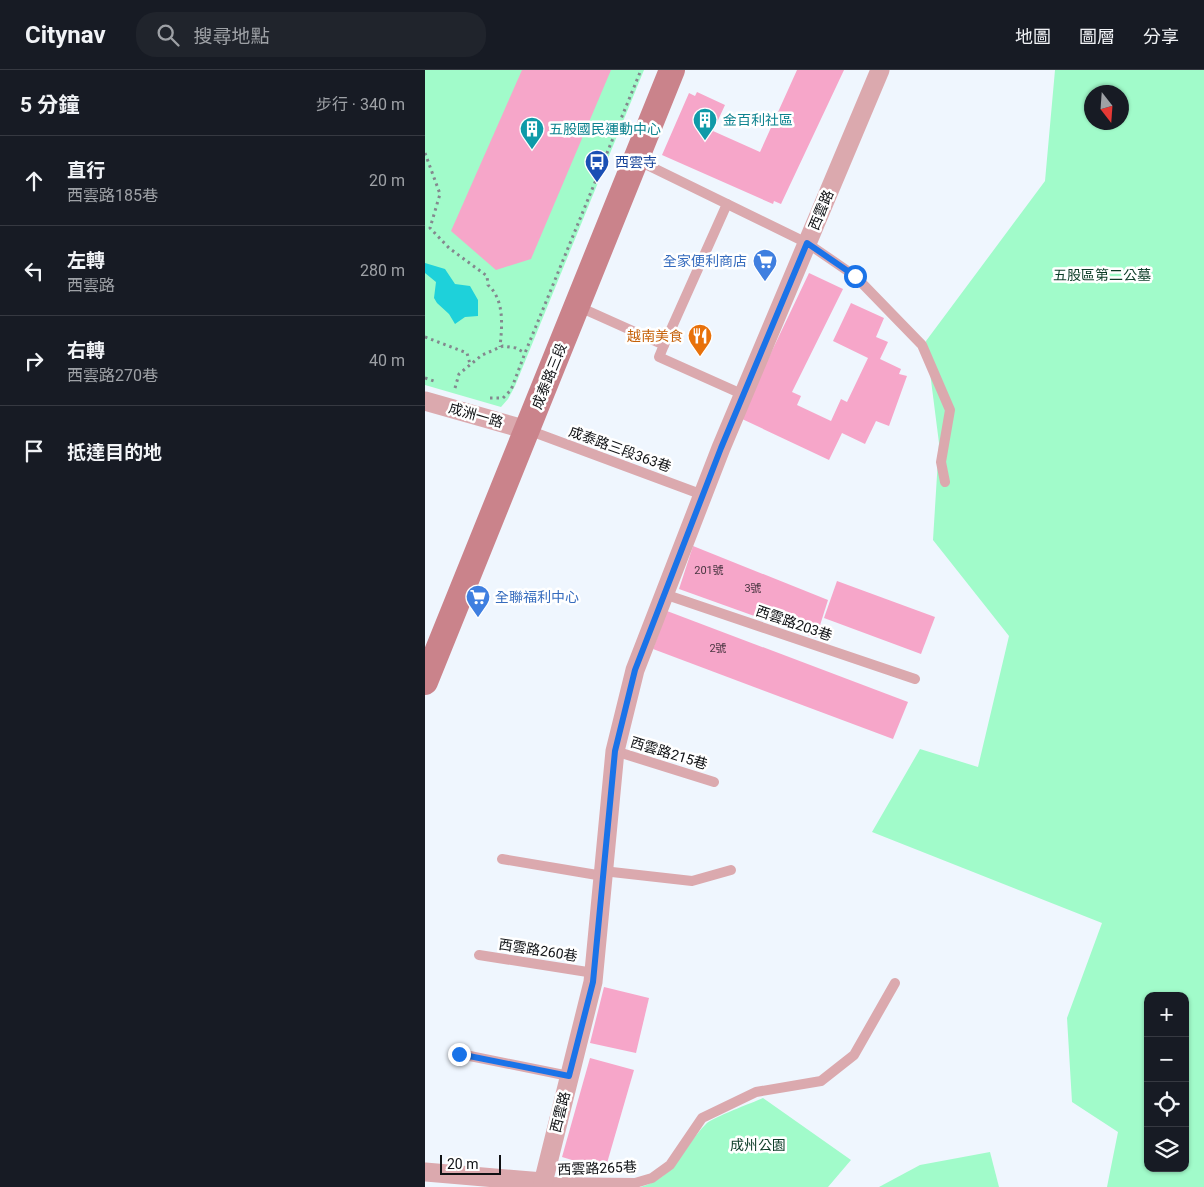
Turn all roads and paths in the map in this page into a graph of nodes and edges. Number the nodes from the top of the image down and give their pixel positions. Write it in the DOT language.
graph roads {
  1 [pos="641,70"];
  2 [pos="672,70"];
  3 [pos="880,70"];
  4 [pos="425,153"];
  5 [pos="637,160"];
  6 [pos="727,204"];
  7 [pos="807,243"];
  8 [pos="577,306"];
  9 [pos="425,337"];
  10 [pos="665,345"];
  11 [pos="500,348"];
  12 [pos="525,353"];
  13 [pos="470,364"];
  14 [pos="425,378"];
  15 [pos="440,383"];
  16 [pos="448,385"];
  17 [pos="455,388"];
  18 [pos="464,390"];
  19 [pos="744,395"];
  20 [pos="489,398"];
  21 [pos="425,401"];
  22 [pos="527,430"];
  23 [pos="945,482"];
  24 [pos="703,495"];
  25 [pos="664,594"];
  26 [pos="915,679"];
  27 [pos="425,682"];
  28 [pos="615,751"];
  29 [pos="714,782"];
  30 [pos="502,860"];
  31 [pos="731,870"];
  32 [pos="603,873"];
  33 [pos="479,955"];
  34 [pos="594,973"];
  35 [pos="895,983"];
  36 [pos="459,1054"];
  37 [pos="569,1076"];
  38 [pos="425,1172"];
  39 [pos="542,1185"];
  1 -- 12 [label="path"];
  2 -- 5 [label="main road, 成泰路三段"];
  3 -- 7 [label="street, 西雲路"];
  4 -- 11 [label="path"];
  5 -- 6 [label="lane"];
  5 -- 8 [label="main road, 成泰路三段"];
  6 -- 7 [label="lane"];
  6 -- 10 [label="lane"];
  7 -- 19 [label="street, 西雲路"];
  7 -- 23 [label="lane"];
  8 -- 10 [label="lane"];
  8 -- 22 [label="main road, 成泰路三段"];
  9 -- 13 [label="path"];
  10 -- 19 [label="lane"];
  11 -- 12 [label="path"];
  11 -- 13 [label="path"];
  12 -- 20 [label="path"];
  13 -- 17 [label="path"];
  14 -- 15 [label="path"];
  16 -- 17 [label="path"];
  17 -- 18 [label="path"];
  19 -- 24 [label="street, 西雲路"];
  21 -- 22 [label="street, 成洲一路"];
  22 -- 24 [label="lane, 成泰路三段363巷"];
  22 -- 27 [label="main road, 成泰路三段"];
  24 -- 25 [label="street, 西雲路"];
  25 -- 26 [label="lane, 西雲路203巷"];
  25 -- 28 [label="street, 西雲路"];
  28 -- 29 [label="lane, 西雲路215巷"];
  28 -- 32 [label="street, 西雲路"];
  30 -- 32 [label="lane"];
  31 -- 32 [label="lane"];
  32 -- 34 [label="street, 西雲路"];
  33 -- 34 [label="lane, 西雲路260巷"];
  34 -- 37 [label="street, 西雲路"];
  35 -- 39 [label="lane, 西雲路265巷"];
  36 -- 37 [label="lane"];
  37 -- 39 [label="street, 西雲路"];
  38 -- 39 [label="street"];
}
